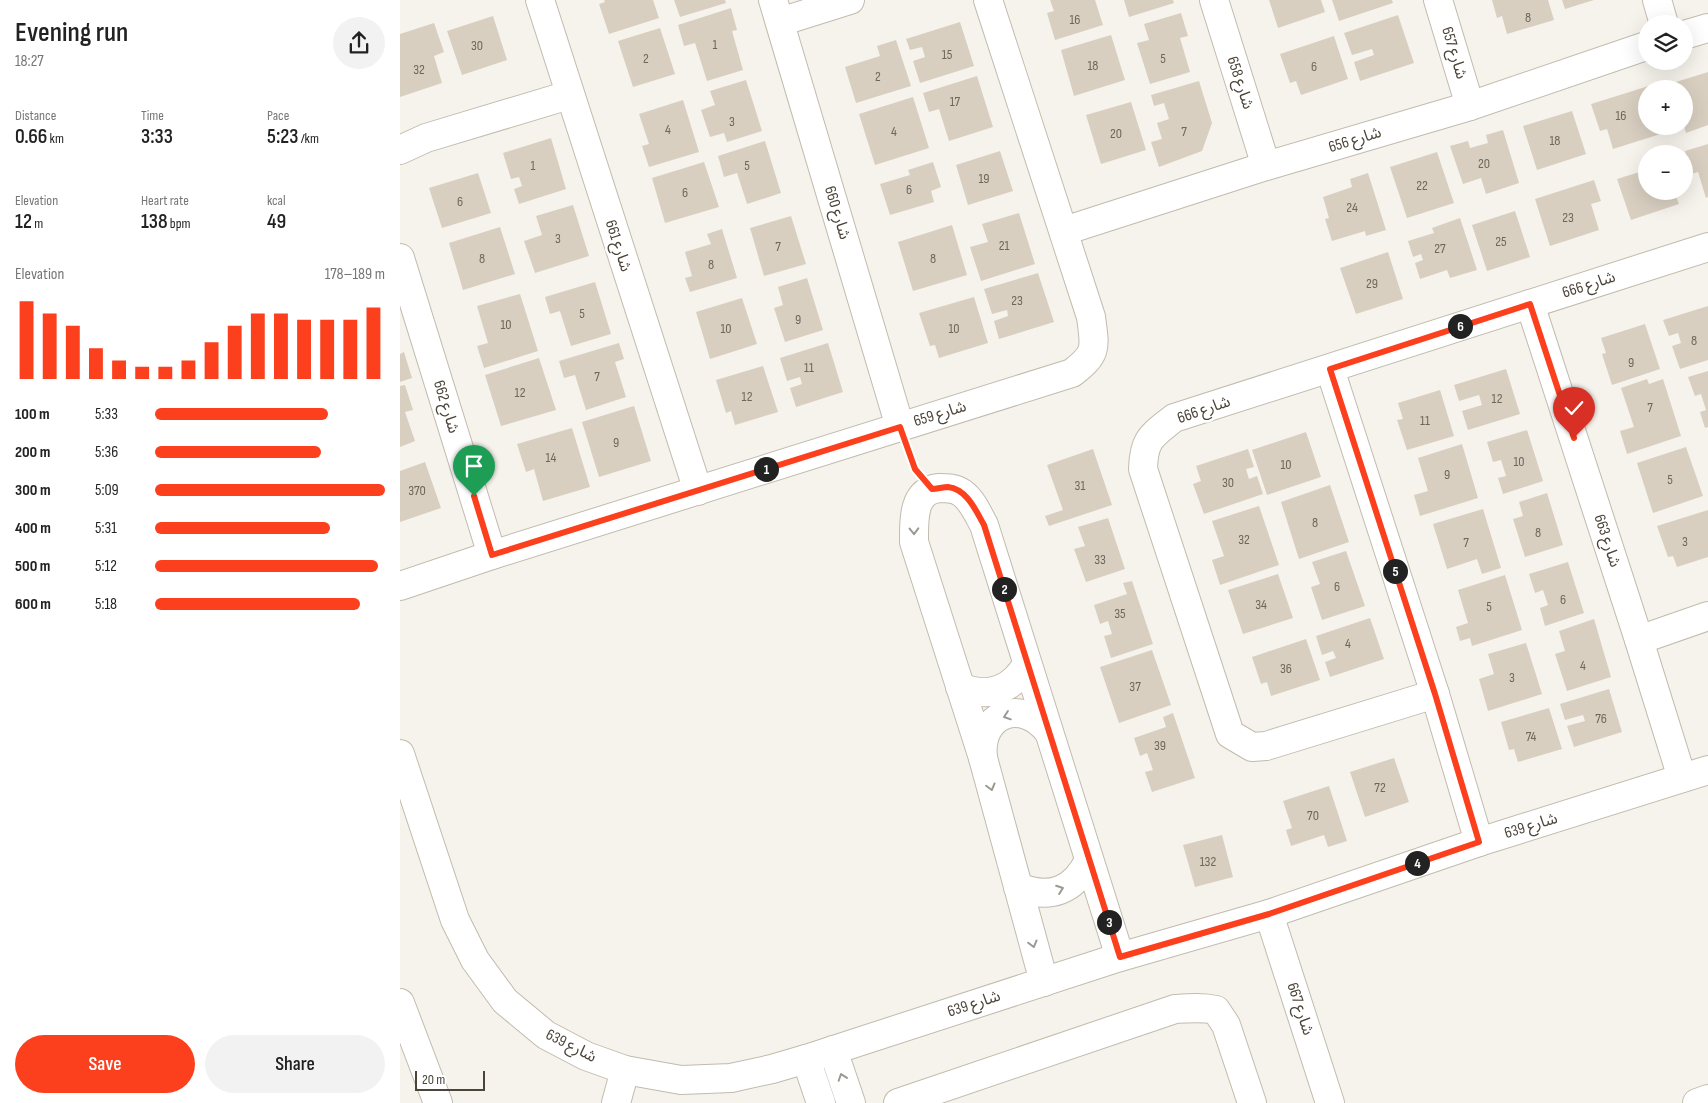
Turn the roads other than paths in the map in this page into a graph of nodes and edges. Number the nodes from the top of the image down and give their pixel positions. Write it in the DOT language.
graph roads {
  1 [pos="540,0"];
  2 [pos="850,0"];
  3 [pos="988,0"];
  4 [pos="1214,0"];
  5 [pos="1438,0"];
  6 [pos="1657,0"];
  7 [pos="777,11"];
  8 [pos="1661,15"];
  9 [pos="1708,28"];
  10 [pos="1693,32"];
  11 [pos="1638,49"];
  12 [pos="569,95"];
  13 [pos="1470,106"];
  14 [pos="400,150"];
  15 [pos="1266,166"];
  16 [pos="1064,231"];
  17 [pos="1708,247"];
  18 [pos="400,258"];
  19 [pos="1530,304"];
  20 [pos="1330,369"];
  21 [pos="900,427"];
  22 [pos="698,491"];
  23 [pos="492,555"];
  24 [pos="400,586"];
  25 [pos="1708,616"];
  26 [pos="1639,640"];
  27 [pos="1027,664"];
  28 [pos="960,687"];
  29 [pos="1435,694"];
  30 [pos="1048,731"];
  31 [pos="400,754"];
  32 [pos="983,758"];
  33 [pos="1708,770"];
  34 [pos="1682,778"];
  35 [pos="1479,842"];
  36 [pos="1089,860"];
  37 [pos="1018,887"];
  38 [pos="1269,914"];
  39 [pos="1120,957"];
  40 [pos="1044,982"];
  41 [pos="400,1003"];
  42 [pos="833,1050"];
  43 [pos="806,1060"];
  44 [pos="625,1070"];
  45 [pos="1322,1099"];
  46 [pos="1708,1100"];
  47 [pos="438,1103"];
  48 [pos="616,1103"];
  49 [pos="821,1103"];
  50 [pos="851,1103"];
  51 [pos="898,1103"];
  52 [pos="1252,1103"];
  53 [pos="1697,1103"];
  1 -- 12 [label="street, شارع 661"];
  2 -- 7 [label="street"];
  3 -- 16 [label="street, شارع 659"];
  4 -- 15 [label="street, شارع 658"];
  5 -- 13 [label="street, شارع 657"];
  6 -- 8 [label="street"];
  7 -- 21 [label="street, شارع 660"];
  9 -- 10 [label="street"];
  11 -- 13 [label="street, شارع 656"];
  12 -- 14 [label="street"];
  12 -- 22 [label="street, شارع 661"];
  13 -- 15 [label="street, شارع 656"];
  15 -- 16 [label="street, شارع 656"];
  16 -- 21 [label="street, شارع 659"];
  17 -- 19 [label="street, شارع 666"];
  18 -- 23 [label="street, شارع 662"];
  19 -- 20 [label="street, شارع 666"];
  19 -- 26 [label="street, شارع 663"];
  20 -- 29 [label="street"];
  20 -- 29 [label="street, شارع 666"];
  21 -- 22 [label="street, شارع 659"];
  22 -- 23 [label="street, شارع 659"];
  23 -- 24 [label="street, شارع 659"];
  25 -- 26 [label="street"];
  26 -- 34 [label="street, شارع 663"];
  27 -- 28 [label="street"];
  27 -- 28 [label="street, one-way"];
  27 -- 30 [label="street"];
  28 -- 32 [label="street"];
  29 -- 35 [label="street"];
  30 -- 32 [label="street, one-way"];
  30 -- 36 [label="street"];
  31 -- 44 [label="street, شارع 639"];
  32 -- 37 [label="street, one-way"];
  33 -- 34 [label="street, شارع 639"];
  34 -- 35 [label="street, شارع 639"];
  35 -- 38 [label="street, شارع 639"];
  37 -- 36 [label="street, one-way"];
  36 -- 39 [label="street"];
  37 -- 40 [label="street, one-way"];
  38 -- 39 [label="street, شارع 639"];
  38 -- 45 [label="street, شارع 667"];
  39 -- 40 [label="street, شارع 639"];
  40 -- 42 [label="street, شارع 639"];
  41 -- 47 [label="street"];
  42 -- 43 [label="street, شارع 639"];
  50 -- 42 [label="street, one-way"];
  43 -- 44 [label="street, شارع 639"];
  43 -- 49 [label="street"];
  44 -- 48 [label="street"];
  46 -- 53 [label="street"];
  51 -- 52 [label="street"];
}
